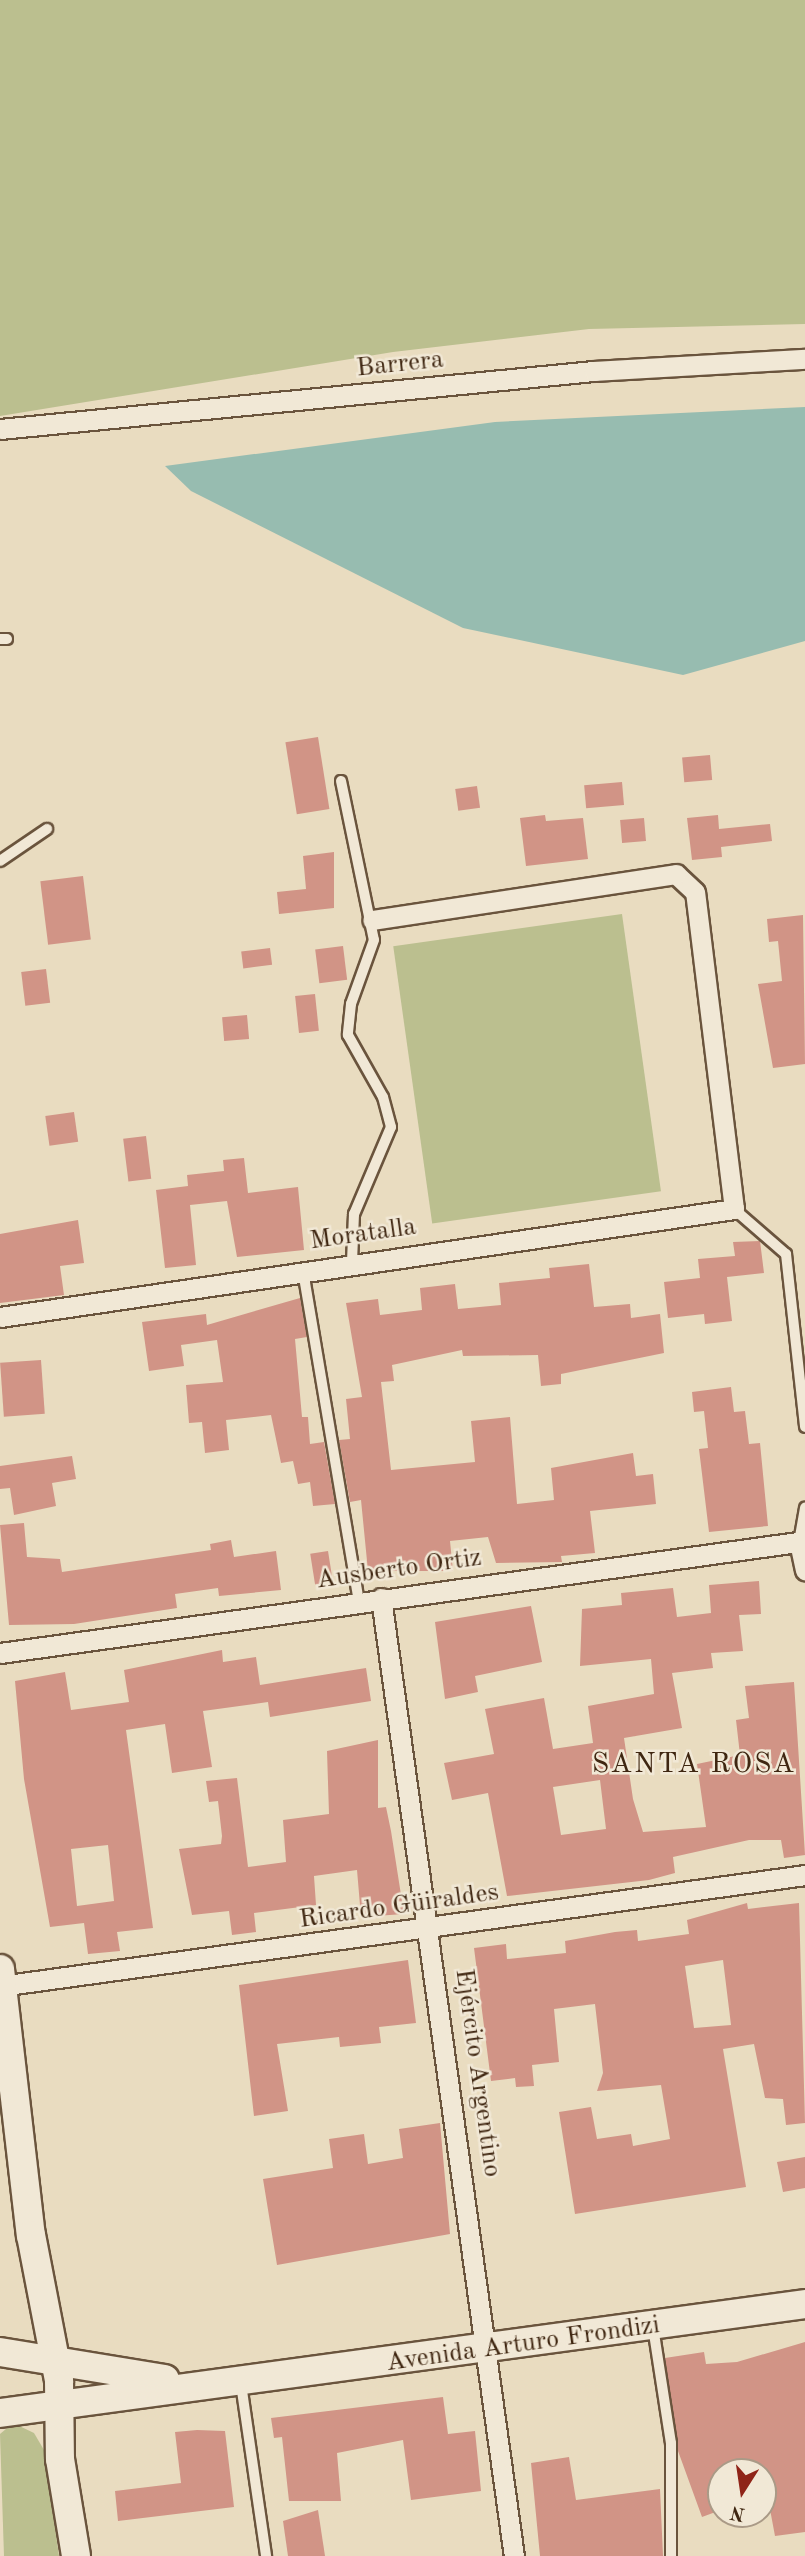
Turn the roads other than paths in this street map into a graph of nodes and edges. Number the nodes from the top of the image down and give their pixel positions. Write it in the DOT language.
graph roads {
  1 [pos="805,359"];
  2 [pos="0,429"];
  3 [pos="341,781"];
  4 [pos="47,830"];
  5 [pos="0,861"];
  6 [pos="372,920"];
  7 [pos="734,1209"];
  8 [pos="352,1262"];
  9 [pos="303,1270"];
  10 [pos="0,1317"];
  11 [pos="805,1427"];
  12 [pos="805,1508"];
  13 [pos="802,1542"];
  14 [pos="805,1570"];
  15 [pos="381,1598"];
  16 [pos="359,1602"];
  17 [pos="0,1653"];
  18 [pos="805,1875"];
  19 [pos="430,1930"];
  20 [pos="1,1980"];
  21 [pos="805,2304"];
  22 [pos="653,2327"];
  23 [pos="486,2350"];
  24 [pos="0,2352"];
  25 [pos="51,2361"];
  26 [pos="241,2384"];
  27 [pos="61,2404"];
  28 [pos="0,2413"];
  29 [pos="76,2556"];
  30 [pos="266,2556"];
  31 [pos="514,2556"];
  32 [pos="671,2556"];
  1 -- 2 [label="street, Barrera"];
  3 -- 6 [label="lane"];
  4 -- 5 [label="lane"];
  6 -- 7 [label="street"];
  6 -- 8 [label="lane"];
  7 -- 8 [label="street, Moratalla"];
  7 -- 11 [label="lane"];
  8 -- 9 [label="street, Moratalla"];
  9 -- 10 [label="street, Moratalla"];
  9 -- 16 [label="lane"];
  12 -- 13 [label="lane"];
  13 -- 14 [label="street"];
  13 -- 15 [label="street, Ausberto Ortiz"];
  15 -- 16 [label="street, Ausberto Ortiz"];
  15 -- 19 [label="street, Ejército Argentino"];
  16 -- 17 [label="street, Ausberto Ortiz"];
  18 -- 19 [label="street, Ricardo Güiraldes"];
  19 -- 20 [label="street, Ricardo Güiraldes"];
  19 -- 23 [label="street, Ejército Argentino"];
  20 -- 25 [label="main road"];
  21 -- 22 [label="main road, Avenida Arturo Frondizi"];
  22 -- 23 [label="main road, Avenida Arturo Frondizi"];
  22 -- 32 [label="lane"];
  23 -- 26 [label="main road, Avenida Arturo Frondizi"];
  23 -- 31 [label="street, Ejército Argentino"];
  24 -- 25 [label="main road"];
  25 -- 26 [label="main road"];
  25 -- 27 [label="main road"];
  26 -- 27 [label="main road"];
  26 -- 30 [label="lane"];
  27 -- 28 [label="main road"];
  27 -- 29 [label="main road"];
}
